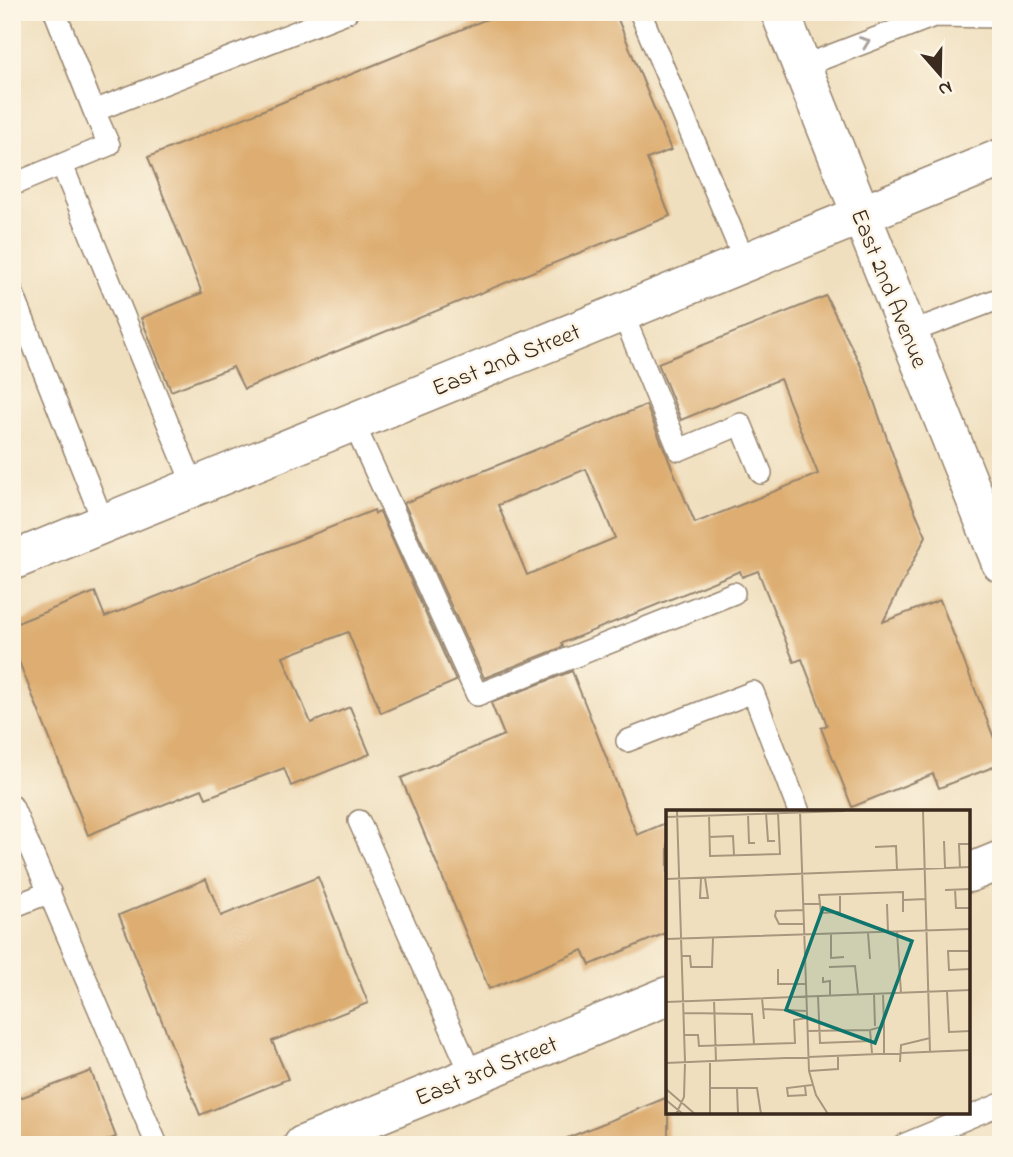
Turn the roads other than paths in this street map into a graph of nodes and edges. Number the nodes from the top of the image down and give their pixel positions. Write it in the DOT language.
graph roads {
  1 [pos="55,12"];
  2 [pos="347,12"];
  3 [pos="640,12"];
  4 [pos="780,12"];
  5 [pos="935,14"];
  6 [pos="1001,17"];
  7 [pos="801,66"];
  8 [pos="94,111"];
  9 [pos="1001,158"];
  10 [pos="62,164"];
  11 [pos="12,185"];
  12 [pos="860,215"];
  13 [pos="745,262"];
  14 [pos="12,291"];
  15 [pos="1001,298"];
  16 [pos="622,312"];
  17 [pos="908,332"];
  18 [pos="353,422"];
  19 [pos="761,473"];
  20 [pos="194,487"];
  21 [pos="104,524"];
  22 [pos="12,562"];
  23 [pos="1001,563"];
  24 [pos="734,593"];
  25 [pos="627,741"];
  26 [pos="12,806"];
  27 [pos="798,810"];
  28 [pos="359,821"];
  29 [pos="1001,860"];
  30 [pos="971,872"];
  31 [pos="50,892"];
  32 [pos="12,907"];
  33 [pos="666,997"];
  34 [pos="472,1076"];
  35 [pos="1001,1104"];
  36 [pos="158,1145"];
  37 [pos="303,1145"];
  38 [pos="903,1145"];
  1 -- 8 [label="lane"];
  2 -- 8 [label="lane"];
  3 -- 13 [label="lane"];
  4 -- 7 [label="street, East 2nd Avenue"];
  5 -- 6 [label="lane"];
  7 -- 5 [label="lane, one-way"];
  7 -- 12 [label="street, East 2nd Avenue"];
  8 -- 10 [label="lane"];
  9 -- 12 [label="street, East 2nd Street"];
  10 -- 11 [label="lane"];
  10 -- 20 [label="lane"];
  12 -- 13 [label="street, East 2nd Street"];
  12 -- 17 [label="street, East 2nd Avenue"];
  13 -- 16 [label="street, East 2nd Street"];
  14 -- 21 [label="lane"];
  15 -- 17 [label="lane"];
  16 -- 18 [label="street, East 2nd Street"];
  16 -- 19 [label="lane"];
  17 -- 23 [label="street, East 2nd Avenue"];
  18 -- 20 [label="street, East 2nd Street"];
  18 -- 24 [label="lane"];
  20 -- 21 [label="street, East 2nd Street"];
  21 -- 22 [label="street, East 2nd Street"];
  25 -- 27 [label="lane"];
  26 -- 31 [label="lane"];
  28 -- 34 [label="lane"];
  29 -- 30 [label="street"];
  31 -- 32 [label="lane"];
  31 -- 36 [label="lane"];
  33 -- 34 [label="street, East 3rd Street"];
  34 -- 37 [label="street, East 3rd Street"];
  35 -- 38 [label="lane"];
}
